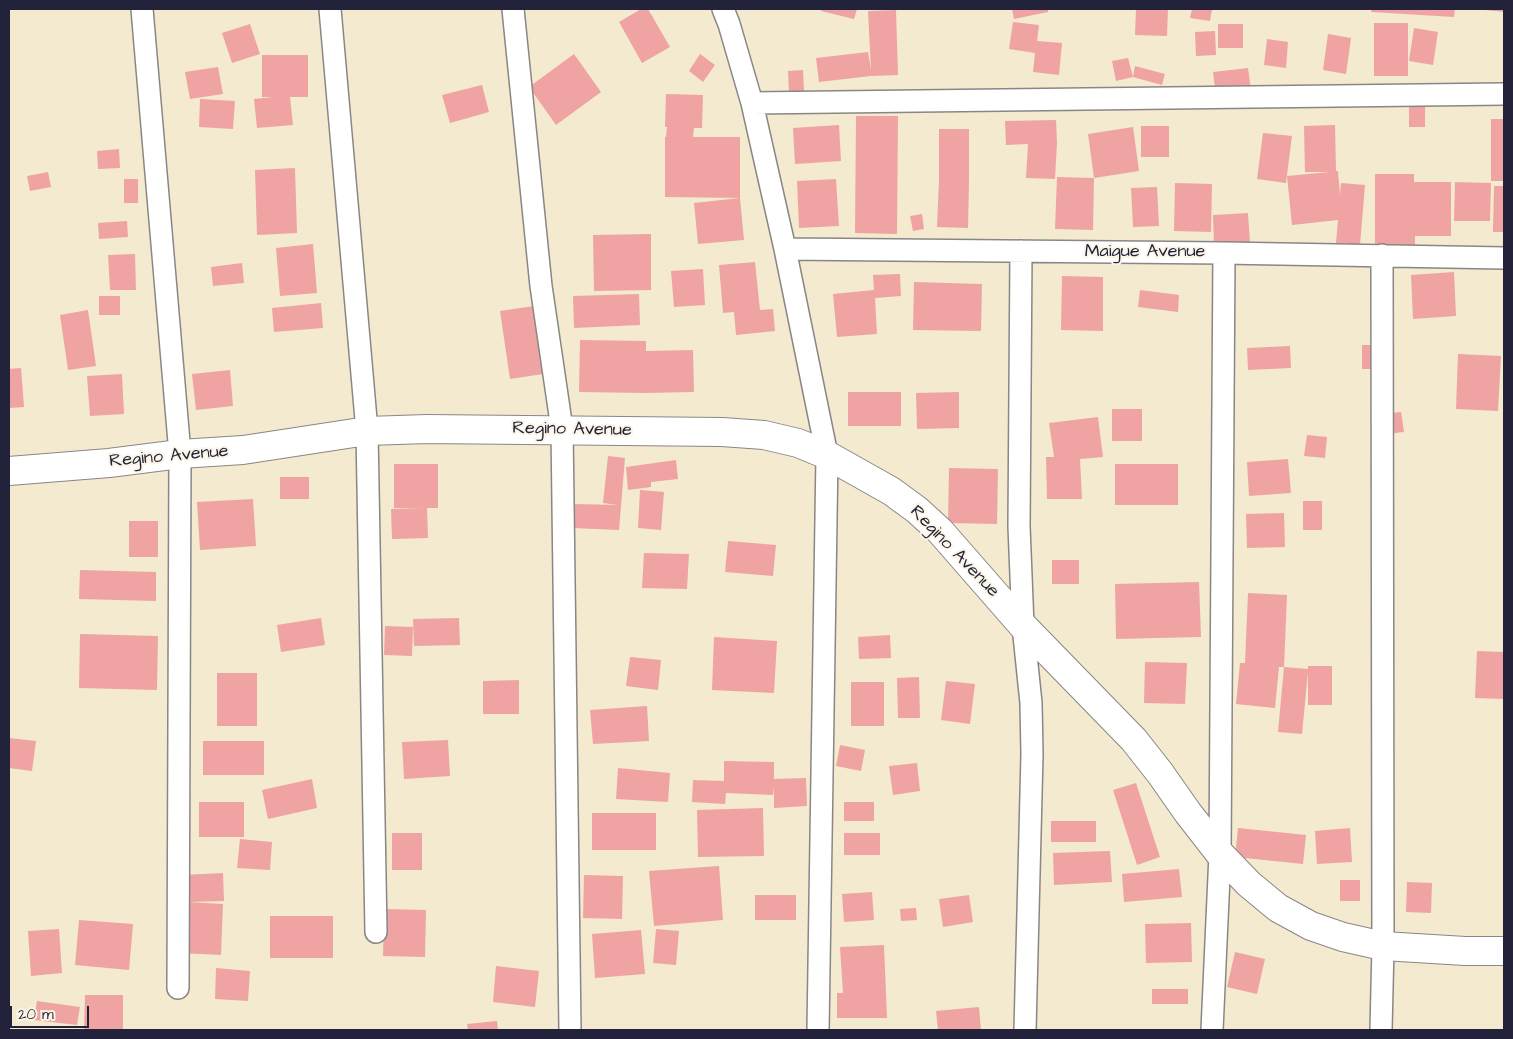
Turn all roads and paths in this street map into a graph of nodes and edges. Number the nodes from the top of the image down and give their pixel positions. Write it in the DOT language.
graph roads {
  1 [pos="142,9"];
  2 [pos="330,9"];
  3 [pos="513,9"];
  4 [pos="723,9"];
  5 [pos="1504,94"];
  6 [pos="752,103"];
  7 [pos="785,249"];
  8 [pos="1020,251"];
  9 [pos="1224,253"];
  10 [pos="1382,255"];
  11 [pos="1504,258"];
  12 [pos="562,429"];
  13 [pos="367,431"];
  14 [pos="180,454"];
  15 [pos="827,455"];
  16 [pos="9,471"];
  17 [pos="1023,626"];
  18 [pos="1220,854"];
  19 [pos="376,932"];
  20 [pos="1383,946"];
  21 [pos="1504,951"];
  22 [pos="178,988"];
  23 [pos="570,1030"];
  24 [pos="818,1030"];
  25 [pos="1025,1030"];
  26 [pos="1212,1030"];
  27 [pos="1382,1030"];
  1 -- 14 [label="street"];
  2 -- 13 [label="street"];
  3 -- 12 [label="street"];
  4 -- 6 [label="street"];
  5 -- 6 [label="street"];
  6 -- 7 [label="street"];
  7 -- 8 [label="street, Maigue Avenue"];
  7 -- 15 [label="street"];
  8 -- 9 [label="street, Maigue Avenue"];
  8 -- 17 [label="street"];
  9 -- 10 [label="street, Maigue Avenue"];
  9 -- 18 [label="street"];
  10 -- 11 [label="street, Maigue Avenue"];
  10 -- 20 [label="street"];
  12 -- 13 [label="street, Regino Avenue"];
  12 -- 15 [label="street, Regino Avenue"];
  12 -- 23 [label="street"];
  13 -- 14 [label="street, Regino Avenue"];
  13 -- 19 [label="street"];
  14 -- 16 [label="street, Regino Avenue"];
  14 -- 22 [label="street"];
  15 -- 17 [label="street, Regino Avenue"];
  15 -- 24 [label="street"];
  17 -- 18 [label="street, Regino Avenue"];
  17 -- 25 [label="street"];
  18 -- 20 [label="street, Regino Avenue"];
  18 -- 26 [label="street"];
  20 -- 21 [label="street, Regino Avenue"];
  20 -- 27 [label="street"];
}
